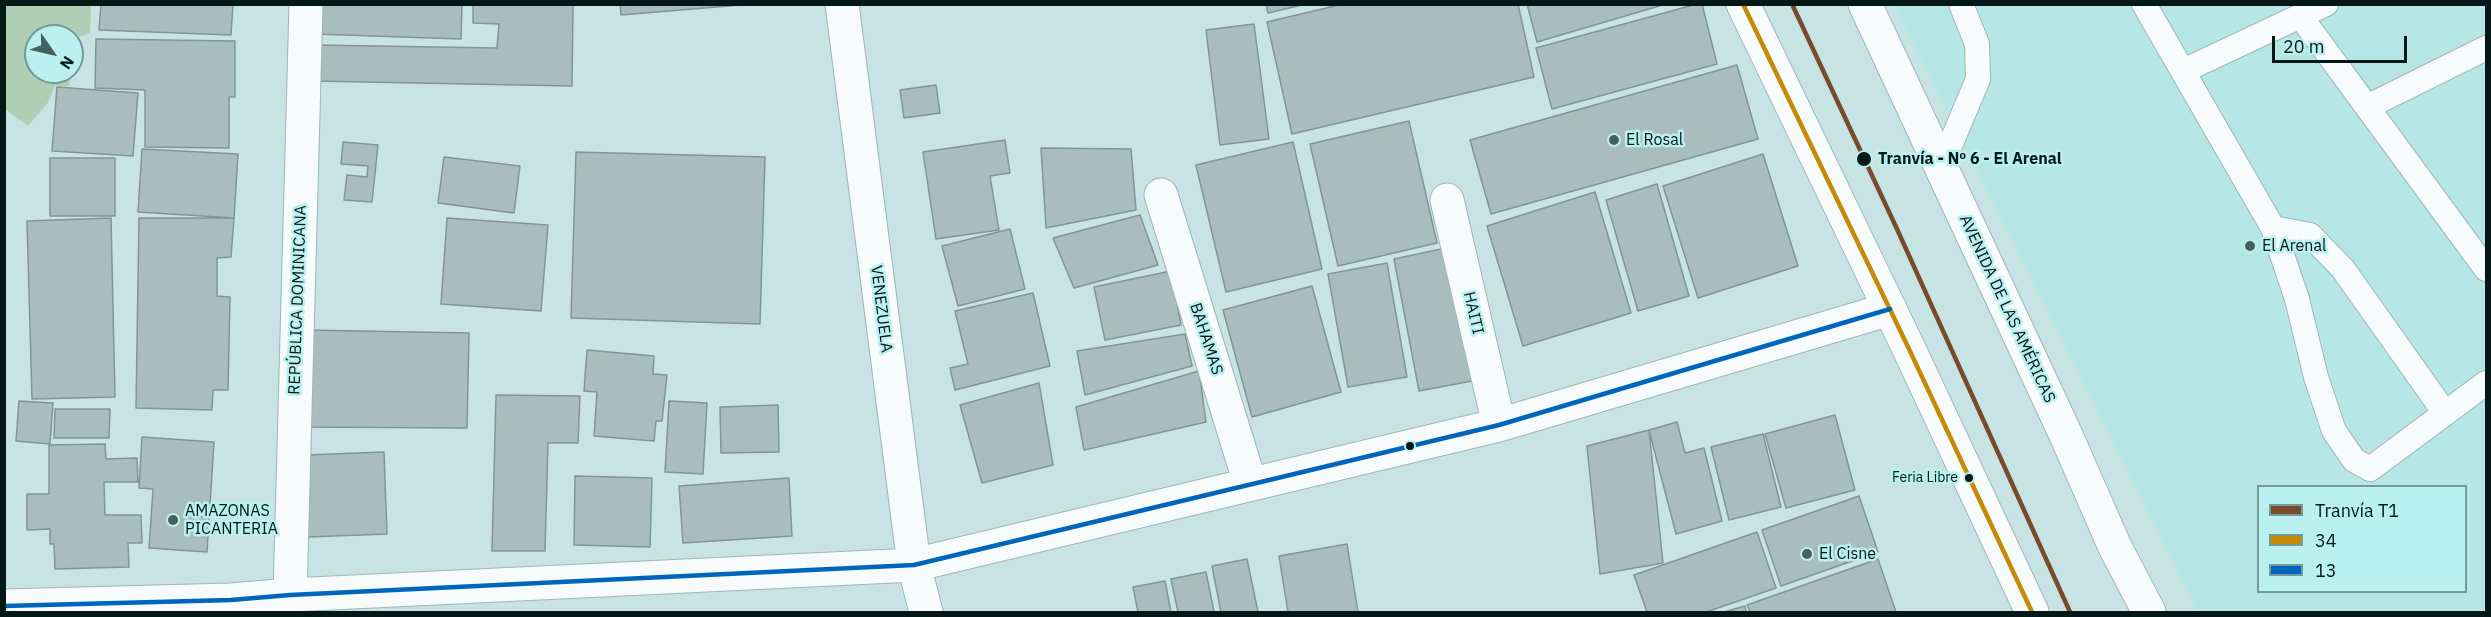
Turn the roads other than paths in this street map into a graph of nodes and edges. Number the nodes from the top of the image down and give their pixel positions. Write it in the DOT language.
graph roads {
  1 [pos="306,4"];
  2 [pos="842,4"];
  3 [pos="1743,4"];
  4 [pos="1865,4"];
  5 [pos="1962,4"];
  6 [pos="2144,4"];
  7 [pos="2326,4"];
  8 [pos="2301,17"];
  9 [pos="2487,48"];
  10 [pos="2183,70"];
  11 [pos="2367,107"];
  12 [pos="1941,168"];
  13 [pos="1161,195"];
  14 [pos="1447,200"];
  15 [pos="2273,228"];
  16 [pos="2487,269"];
  17 [pos="1890,309"];
  18 [pos="2487,383"];
  19 [pos="2445,413"];
  20 [pos="1499,425"];
  21 [pos="1250,483"];
  22 [pos="914,565"];
  23 [pos="290,595"];
  24 [pos="4,606"];
  25 [pos="233,606"];
  26 [pos="926,612"];
  27 [pos="2032,612"];
  28 [pos="2149,612"];
  1 -- 23 [label="street, REPÚBLICA DOMINICANA"];
  2 -- 22 [label="street, VENEZUELA"];
  3 -- 17 [label="street"];
  4 -- 12 [label="street, AVENIDA DE LAS AMÉRICAS"];
  5 -- 12 [label="lane"];
  6 -- 10 [label="lane"];
  7 -- 8 [label="lane"];
  8 -- 10 [label="lane"];
  8 -- 11 [label="lane"];
  9 -- 11 [label="lane"];
  10 -- 15 [label="lane"];
  11 -- 16 [label="lane"];
  12 -- 28 [label="street, AVENIDA DE LAS AMÉRICAS"];
  13 -- 21 [label="street, BAHAMAS"];
  14 -- 20 [label="street, HAITI"];
  15 -- 19 [label="lane"];
  15 -- 19 [label="lane"];
  17 -- 20 [label="street"];
  17 -- 27 [label="street"];
  18 -- 19 [label="lane"];
  20 -- 21 [label="street"];
  21 -- 22 [label="street"];
  22 -- 23 [label="street"];
  22 -- 26 [label="street, VENEZUELA"];
  23 -- 25 [label="street"];
  24 -- 25 [label="street"];
}
